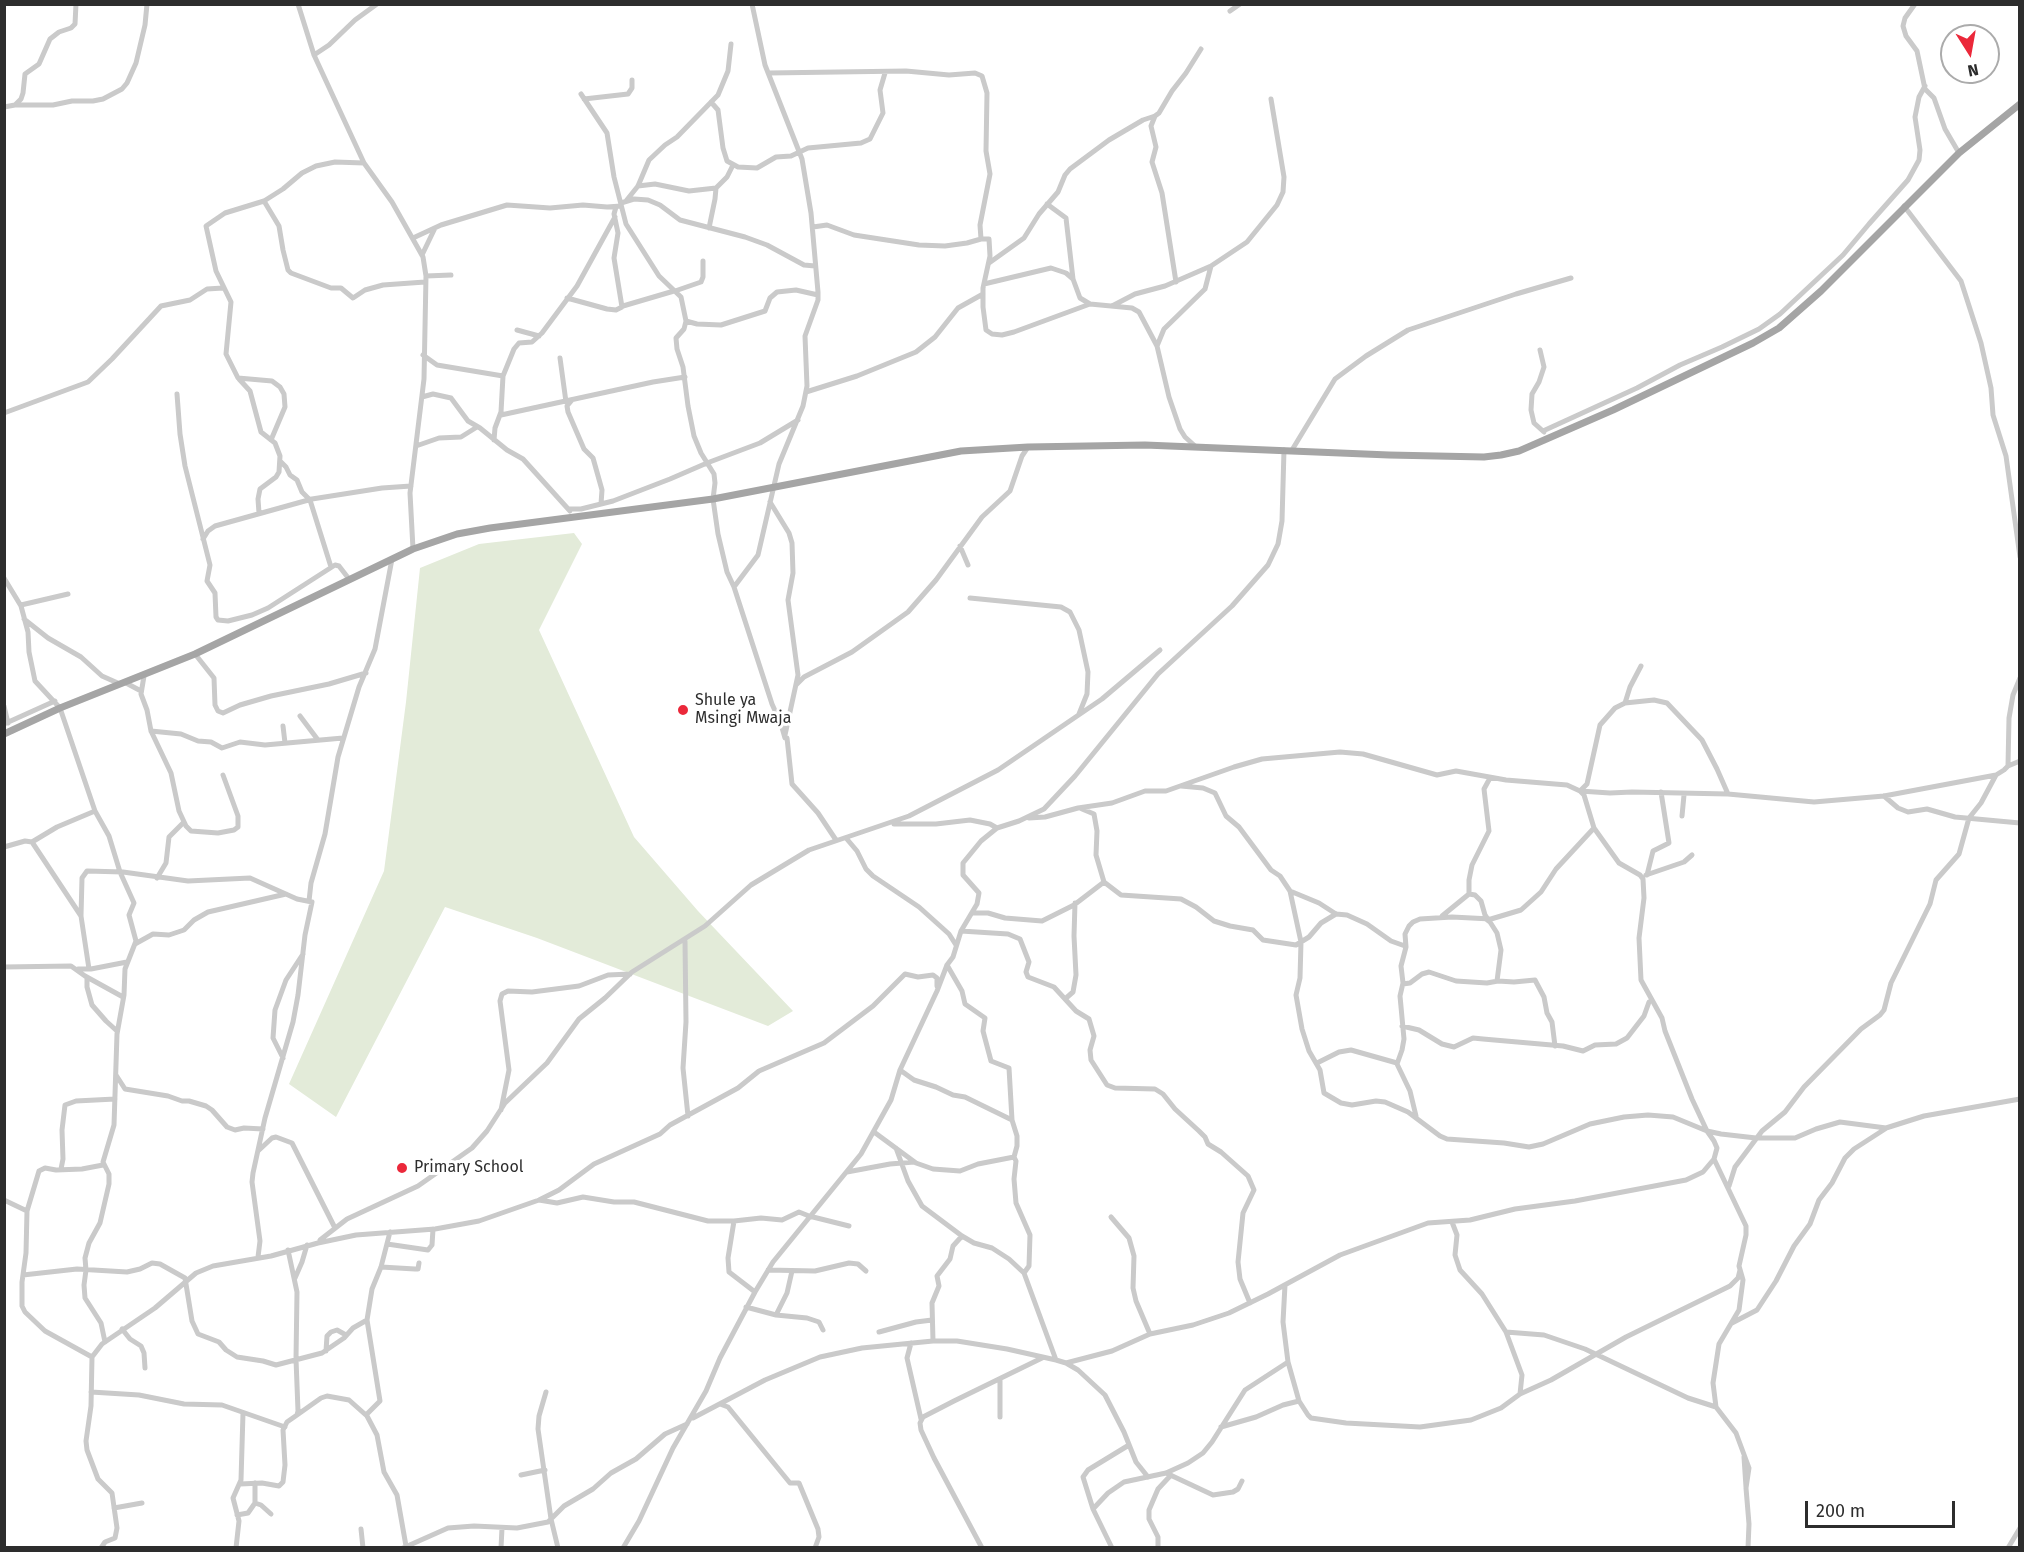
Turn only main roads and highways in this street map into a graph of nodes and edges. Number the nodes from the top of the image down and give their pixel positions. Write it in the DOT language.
graph roads {
  1 [pos="2019,104"];
  2 [pos="4,734"];
  1 -- 2 [label="main road"];
}
